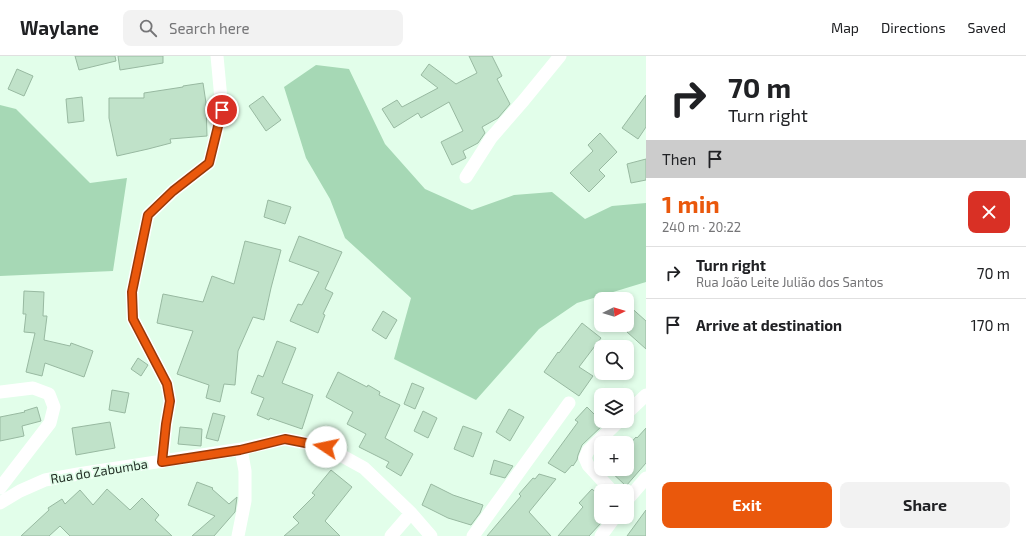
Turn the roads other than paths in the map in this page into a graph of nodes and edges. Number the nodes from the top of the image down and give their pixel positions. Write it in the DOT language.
graph roads {
  1 [pos="217,56"];
  2 [pos="560,56"];
  3 [pos="466,177"];
  4 [pos="0,392"];
  5 [pos="646,395"];
  6 [pos="569,403"];
  7 [pos="634,406"];
  8 [pos="612,428"];
  9 [pos="240,450"];
  10 [pos="162,462"];
  11 [pos="646,478"];
  12 [pos="606,484"];
  13 [pos="0,488"];
  14 [pos="634,492"];
  15 [pos="0,503"];
  16 [pos="411,513"];
  17 [pos="610,524"];
  18 [pos="238,536"];
  19 [pos="391,536"];
  20 [pos="430,536"];
  21 [pos="473,536"];
  22 [pos="601,536"];
  1 -- 10 [label="street"];
  2 -- 3 [label="street"];
  4 -- 13 [label="street"];
  5 -- 7 [label="street"];
  6 -- 21 [label="street"];
  8 -- 12 [label="street"];
  9 -- 10 [label="street, Rua do Zabumba"];
  9 -- 16 [label="street, Rua do Zabumba"];
  9 -- 18 [label="street"];
  10 -- 15 [label="street, Rua do Zabumba"];
  11 -- 14 [label="street"];
  16 -- 19 [label="street"];
  16 -- 20 [label="street, Rua do Zabumba"];
  17 -- 22 [label="street"];
}
